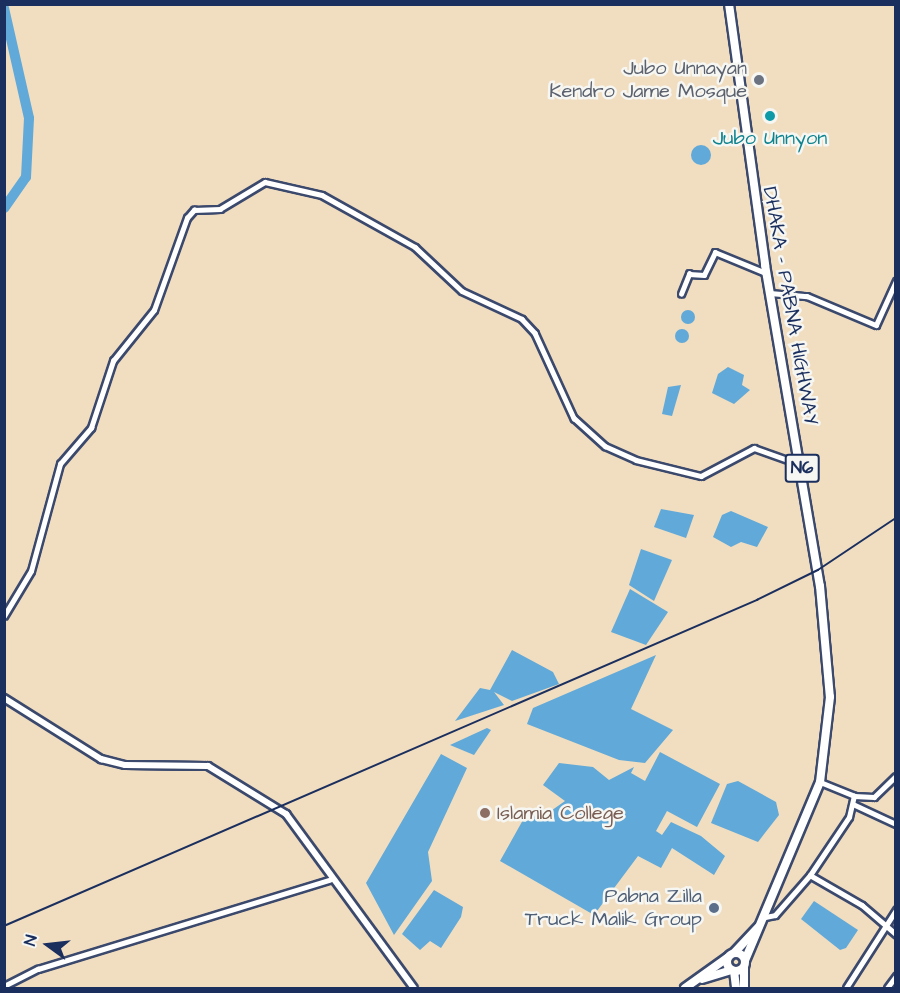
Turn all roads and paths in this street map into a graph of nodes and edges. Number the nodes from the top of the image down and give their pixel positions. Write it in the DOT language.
graph roads {
  1 [pos="729,4"];
  2 [pos="766,273"];
  3 [pos="896,281"];
  4 [pos="770,293"];
  5 [pos="681,294"];
  6 [pos="801,465"];
  7 [pos="4,616"];
  8 [pos="4,698"];
  9 [pos="896,776"];
  10 [pos="819,782"];
  11 [pos="854,796"];
  12 [pos="853,804"];
  13 [pos="896,824"];
  14 [pos="810,875"];
  15 [pos="330,880"];
  16 [pos="896,910"];
  17 [pos="763,920"];
  18 [pos="886,924"];
  19 [pos="896,934"];
  20 [pos="735,952"];
  21 [pos="727,958"];
  22 [pos="745,964"];
  23 [pos="732,970"];
  24 [pos="896,976"];
  25 [pos="700,979"];
  26 [pos="4,986"];
  27 [pos="414,988"];
  28 [pos="685,988"];
  29 [pos="736,988"];
  30 [pos="744,988"];
  31 [pos="846,988"];
  32 [pos="887,988"];
  1 -- 2 [label="highway, DHAKA - PABNA HIGHWAY / N6"];
  2 -- 4 [label="highway, DHAKA - PABNA HIGHWAY / N6"];
  2 -- 5 [label="street"];
  3 -- 4 [label="street"];
  4 -- 6 [label="highway, DHAKA - PABNA HIGHWAY / N6"];
  6 -- 7 [label="street"];
  6 -- 10 [label="highway, DHAKA - PABNA HIGHWAY / N6"];
  8 -- 15 [label="main road"];
  9 -- 11 [label="street"];
  10 -- 11 [label="street"];
  10 -- 17 [label="highway, DHAKA - PABNA HIGHWAY / N6"];
  11 -- 12 [label="street"];
  12 -- 13 [label="street"];
  12 -- 14 [label="street"];
  14 -- 17 [label="street"];
  14 -- 18 [label="street"];
  15 -- 26 [label="street"];
  15 -- 27 [label="main road"];
  16 -- 18 [label="street"];
  17 -- 20 [label="highway, DHAKA - PABNA HIGHWAY"];
  17 -- 22 [label="highway, DHAKA - PABNA HIGHWAY / N6"];
  18 -- 19 [label="street"];
  18 -- 31 [label="street"];
  20 -- 21 [label="highway, DHAKA - PABNA HIGHWAY"];
  20 -- 22 [label="highway"];
  21 -- 23 [label="highway"];
  21 -- 25 [label="highway, DHAKA - PABNA HIGHWAY"];
  22 -- 23 [label="highway"];
  22 -- 30 [label="highway, DHAKA - PABNA HIGHWAY"];
  23 -- 25 [label="highway"];
  23 -- 29 [label="highway"];
  24 -- 32 [label="street"];
  25 -- 28 [label="highway"];
}
